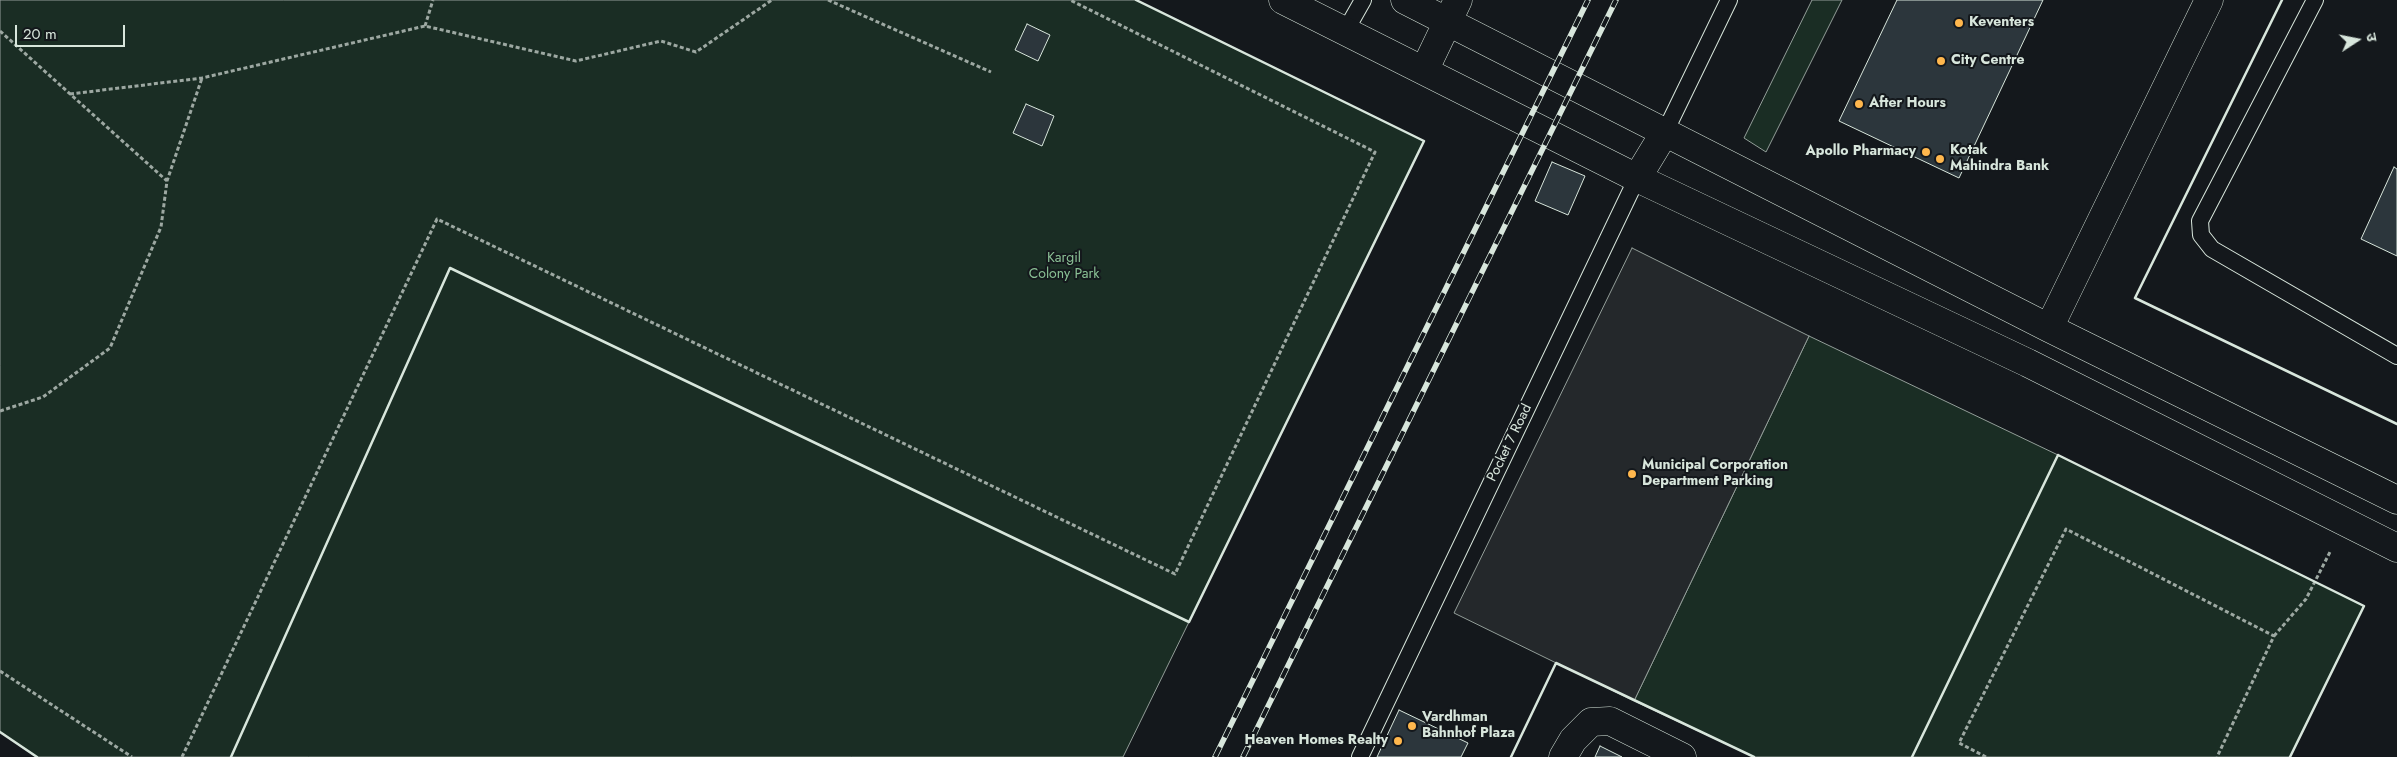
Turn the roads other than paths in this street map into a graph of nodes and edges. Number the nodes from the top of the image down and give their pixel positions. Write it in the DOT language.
graph roads {
  1 [pos="1283,0"];
  2 [pos="1363,0"];
  3 [pos="1405,0"];
  4 [pos="1729,0"];
  5 [pos="2209,0"];
  6 [pos="2315,0"];
  7 [pos="1452,11"];
  8 [pos="1346,30"];
  9 [pos="1425,70"];
  10 [pos="1665,132"];
  11 [pos="1638,178"];
  12 [pos="2050,328"];
  13 [pos="2397,356"];
  14 [pos="2397,500"];
  15 [pos="2397,548"];
  16 [pos="1360,757"];
  17 [pos="1563,757"];
  18 [pos="1682,757"];
  1 -- 8 [label="street"];
  2 -- 8 [label="lane"];
  3 -- 7 [label="street"];
  4 -- 10 [label="lane"];
  5 -- 12 [label="street"];
  6 -- 13 [label="lane"];
  7 -- 9 [label="street"];
  7 -- 10 [label="street"];
  8 -- 9 [label="street"];
  9 -- 11 [label="street"];
  10 -- 11 [label="street, Pocket 7 Road"];
  10 -- 12 [label="street"];
  11 -- 15 [label="street"];
  11 -- 16 [label="lane, Pocket 7 Road"];
  12 -- 14 [label="street"];
  17 -- 18 [label="street"];
}
